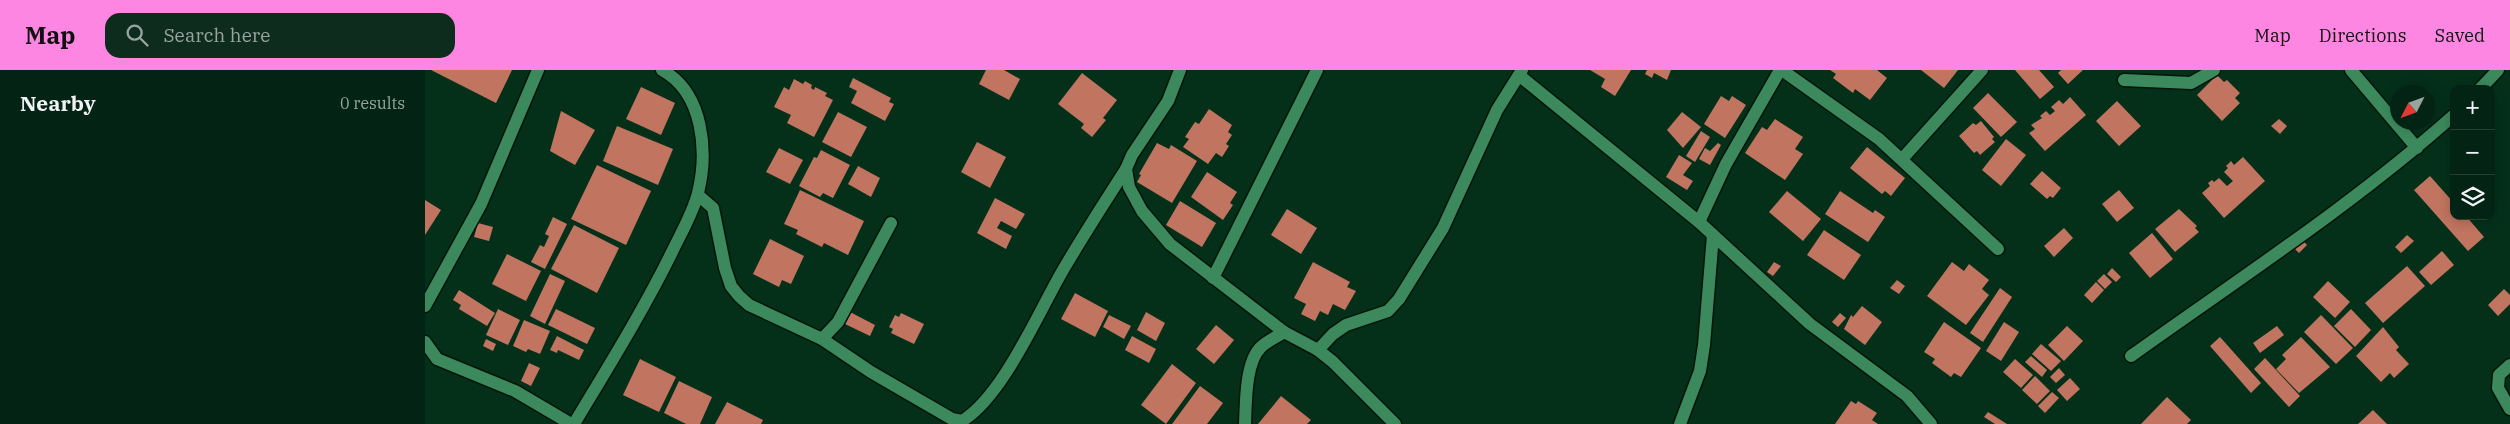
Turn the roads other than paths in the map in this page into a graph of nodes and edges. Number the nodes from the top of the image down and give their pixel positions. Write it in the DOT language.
graph roads {
  1 [pos="538,70"];
  2 [pos="663,70"];
  3 [pos="1180,70"];
  4 [pos="1317,70"];
  5 [pos="1781,70"];
  6 [pos="1982,70"];
  7 [pos="2215,70"];
  8 [pos="2351,70"];
  9 [pos="2498,70"];
  10 [pos="1521,73"];
  11 [pos="2124,80"];
  12 [pos="2484,85"];
  13 [pos="2450,118"];
  14 [pos="2417,148"];
  15 [pos="1903,158"];
  16 [pos="1125,169"];
  17 [pos="698,195"];
  18 [pos="1699,222"];
  19 [pos="891,223"];
  20 [pos="1713,235"];
  21 [pos="1998,249"];
  22 [pos="1213,278"];
  23 [pos="425,306"];
  24 [pos="1284,332"];
  25 [pos="822,339"];
  26 [pos="425,342"];
  27 [pos="1318,350"];
  28 [pos="2131,356"];
  29 [pos="2510,365"];
  30 [pos="2510,409"];
  31 [pos="573,424"];
  32 [pos="1245,424"];
  33 [pos="1395,424"];
  34 [pos="1681,424"];
  35 [pos="1931,424"];
  1 -- 23 [label="street"];
  2 -- 17 [label="street"];
  3 -- 16 [label="street"];
  4 -- 22 [label="street"];
  5 -- 15 [label="street"];
  5 -- 18 [label="street"];
  6 -- 15 [label="street"];
  7 -- 11 [label="street"];
  8 -- 14 [label="street"];
  9 -- 12 [label="street"];
  10 -- 18 [label="street"];
  10 -- 27 [label="street"];
  13 -- 14 [label="street"];
  14 -- 28 [label="street"];
  15 -- 21 [label="street"];
  16 -- 22 [label="street"];
  16 -- 25 [label="street"];
  17 -- 25 [label="street"];
  17 -- 31 [label="street"];
  18 -- 20 [label="street"];
  19 -- 25 [label="street"];
  20 -- 34 [label="street"];
  20 -- 35 [label="street"];
  22 -- 24 [label="street"];
  24 -- 27 [label="street"];
  24 -- 32 [label="street"];
  26 -- 31 [label="street"];
  27 -- 33 [label="street"];
  29 -- 30 [label="street"];
}
